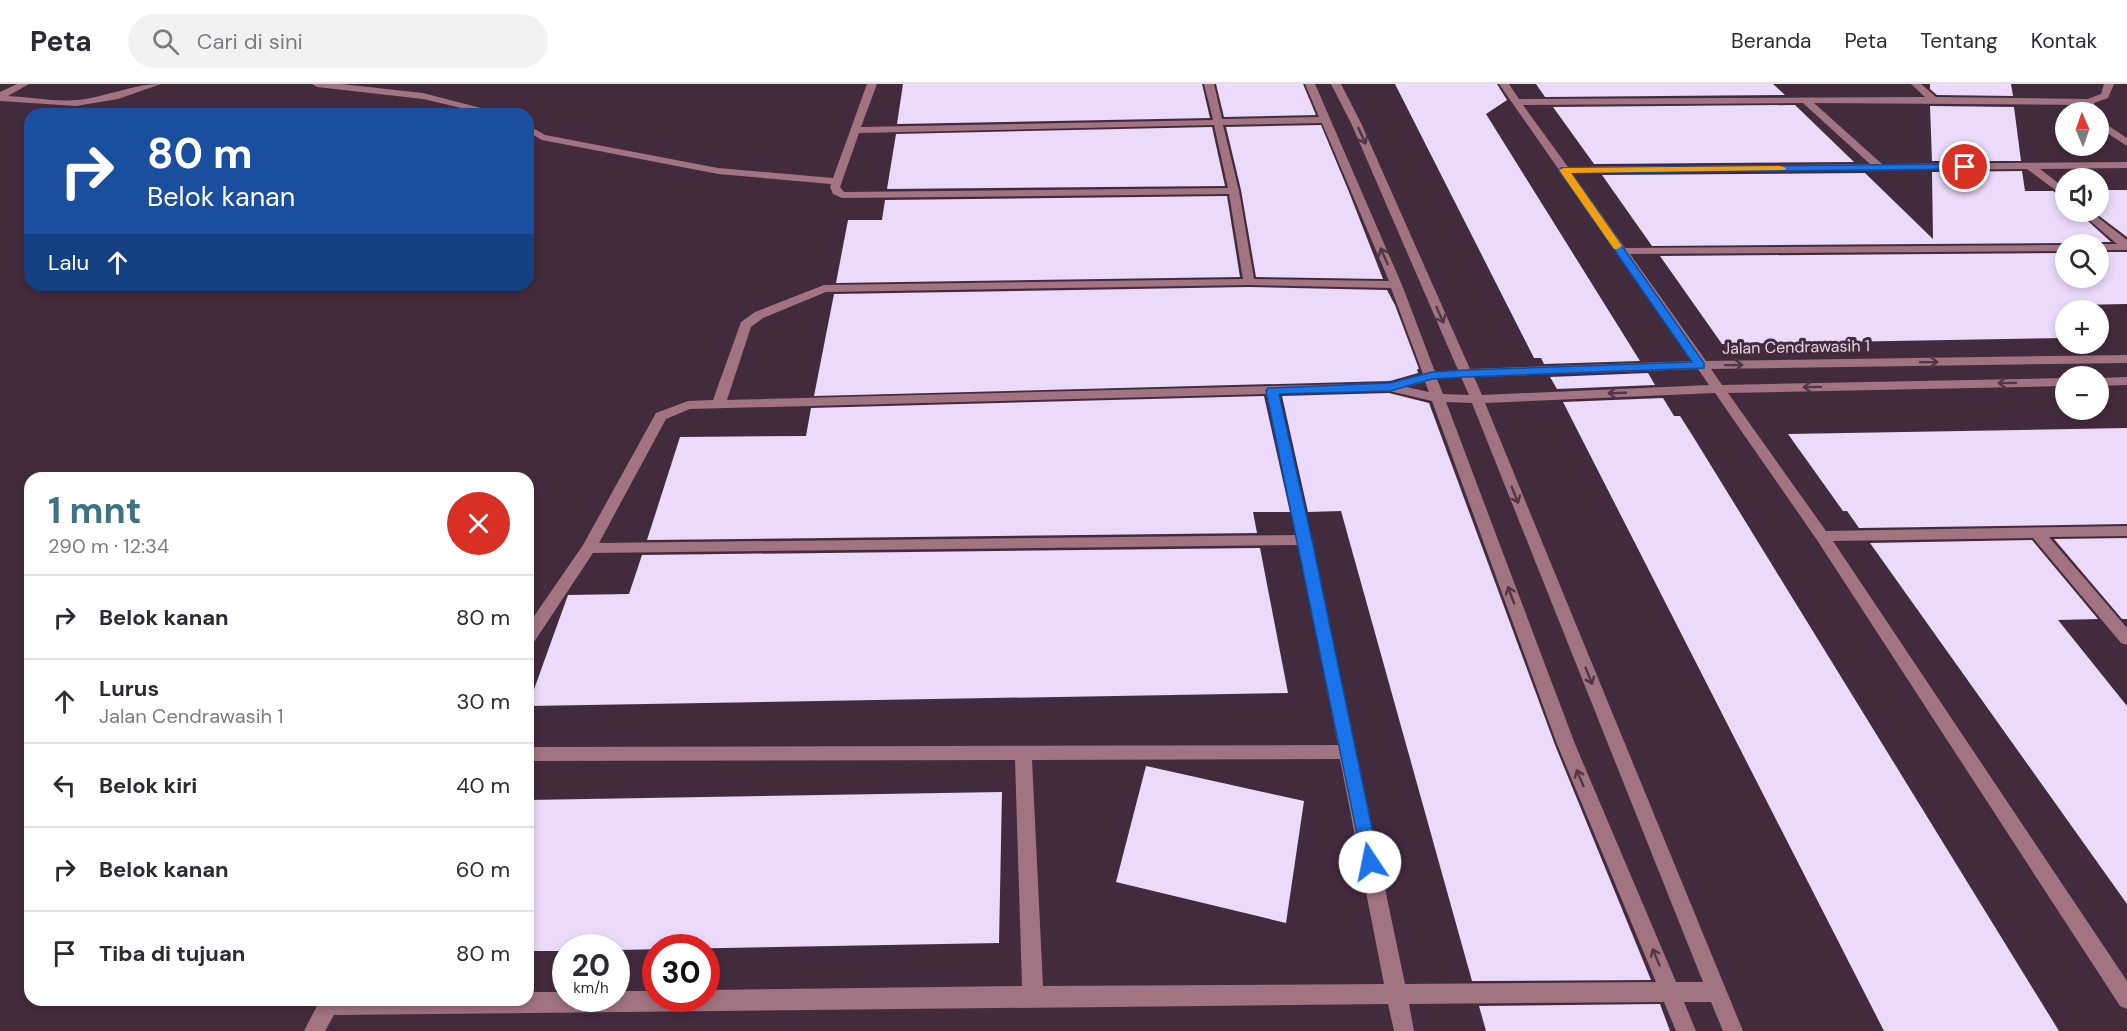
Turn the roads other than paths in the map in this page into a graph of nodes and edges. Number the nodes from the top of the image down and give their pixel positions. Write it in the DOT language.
graph roads {
  1 [pos="24,84"];
  2 [pos="156,84"];
  3 [pos="317,84"];
  4 [pos="872,84"];
  5 [pos="1209,84"];
  6 [pos="1310,84"];
  7 [pos="1336,84"];
  8 [pos="1504,84"];
  9 [pos="1916,84"];
  10 [pos="2109,84"];
  11 [pos="0,97"];
  12 [pos="1805,100"];
  13 [pos="1934,100"];
  14 [pos="1516,102"];
  15 [pos="2089,102"];
  16 [pos="474,108"];
  17 [pos="1325,120"];
  18 [pos="1217,121"];
  19 [pos="855,130"];
  20 [pos="2109,130"];
  21 [pos="534,132"];
  22 [pos="2127,144"];
  23 [pos="2127,165"];
  24 [pos="2030,166"];
  25 [pos="1879,168"];
  26 [pos="1564,170"];
  27 [pos="838,181"];
  28 [pos="2055,186"];
  29 [pos="1234,191"];
  30 [pos="2097,222"];
  31 [pos="2109,247"];
  32 [pos="2127,247"];
  33 [pos="2055,248"];
  34 [pos="1621,251"];
  35 [pos="1250,282"];
  36 [pos="1396,285"];
  37 [pos="2127,359"];
  38 [pos="1700,365"];
  39 [pos="1466,373"];
  40 [pos="1432,376"];
  41 [pos="2127,381"];
  42 [pos="2055,382"];
  43 [pos="2109,382"];
  44 [pos="1390,387"];
  45 [pos="1719,389"];
  46 [pos="1272,391"];
  47 [pos="1438,398"];
  48 [pos="1477,399"];
  49 [pos="718,406"];
  50 [pos="2127,531"];
  51 [pos="2037,533"];
  52 [pos="1822,536"];
  53 [pos="1305,540"];
  54 [pos="589,548"];
  55 [pos="534,629"];
  56 [pos="2127,639"];
  57 [pos="1023,752"];
  58 [pos="1348,752"];
  59 [pos="534,754"];
  60 [pos="1717,992"];
  61 [pos="1671,993"];
  62 [pos="1397,994"];
  63 [pos="1033,996"];
  64 [pos="2127,999"];
  65 [pos="534,1001"];
  66 [pos="328,1006"];
  67 [pos="314,1031"];
  68 [pos="1404,1031"];
  69 [pos="1686,1031"];
  70 [pos="1733,1031"];
  1 -- 11 [label="street"];
  2 -- 11 [label="street"];
  3 -- 16 [label="street"];
  4 -- 19 [label="street"];
  5 -- 18 [label="street"];
  6 -- 17 [label="street"];
  7 -- 39 [label="street, one-way"];
  8 -- 14 [label="street"];
  9 -- 13 [label="street"];
  10 -- 15 [label="street"];
  12 -- 13 [label="street"];
  12 -- 14 [label="street"];
  12 -- 25 [label="street"];
  13 -- 15 [label="street"];
  14 -- 26 [label="street"];
  17 -- 18 [label="street"];
  36 -- 17 [label="street, one-way"];
  18 -- 19 [label="street"];
  18 -- 29 [label="street"];
  19 -- 27 [label="street"];
  20 -- 22 [label="street"];
  21 -- 27 [label="street"];
  23 -- 24 [label="street"];
  24 -- 25 [label="street"];
  24 -- 28 [label="street"];
  25 -- 26 [label="street"];
  26 -- 34 [label="street"];
  27 -- 29 [label="street"];
  29 -- 35 [label="street"];
  30 -- 32 [label="street"];
  31 -- 32 [label="street"];
  33 -- 34 [label="street"];
  34 -- 38 [label="street"];
  35 -- 36 [label="street"];
  35 -- 49 [label="street"];
  36 -- 40 [label="street"];
  38 -- 37 [label="street, Jalan Cendrawasih 1, one-way"];
  38 -- 39 [label="street, Jalan Cendrawasih 1"];
  38 -- 45 [label="street"];
  39 -- 40 [label="street, Jalan Cendrawasih 1"];
  39 -- 48 [label="street"];
  40 -- 44 [label="street, Jalan Cendrawasih 1"];
  40 -- 47 [label="street"];
  41 -- 43 [label="street"];
  42 -- 45 [label="street, one-way"];
  44 -- 46 [label="street"];
  44 -- 47 [label="street"];
  45 -- 48 [label="street, one-way"];
  45 -- 52 [label="street"];
  46 -- 49 [label="street"];
  46 -- 53 [label="street"];
  47 -- 48 [label="street"];
  61 -- 47 [label="street, one-way"];
  48 -- 60 [label="street, one-way"];
  49 -- 54 [label="street"];
  50 -- 51 [label="street"];
  51 -- 52 [label="street"];
  51 -- 56 [label="street"];
  52 -- 64 [label="street"];
  53 -- 54 [label="street"];
  53 -- 58 [label="street"];
  54 -- 55 [label="street"];
  57 -- 58 [label="street"];
  57 -- 59 [label="street"];
  57 -- 63 [label="street"];
  58 -- 62 [label="street"];
  60 -- 61 [label="street"];
  60 -- 70 [label="street"];
  61 -- 62 [label="street"];
  61 -- 69 [label="street"];
  62 -- 63 [label="street"];
  62 -- 68 [label="street"];
  63 -- 65 [label="street"];
  66 -- 67 [label="street"];
}
